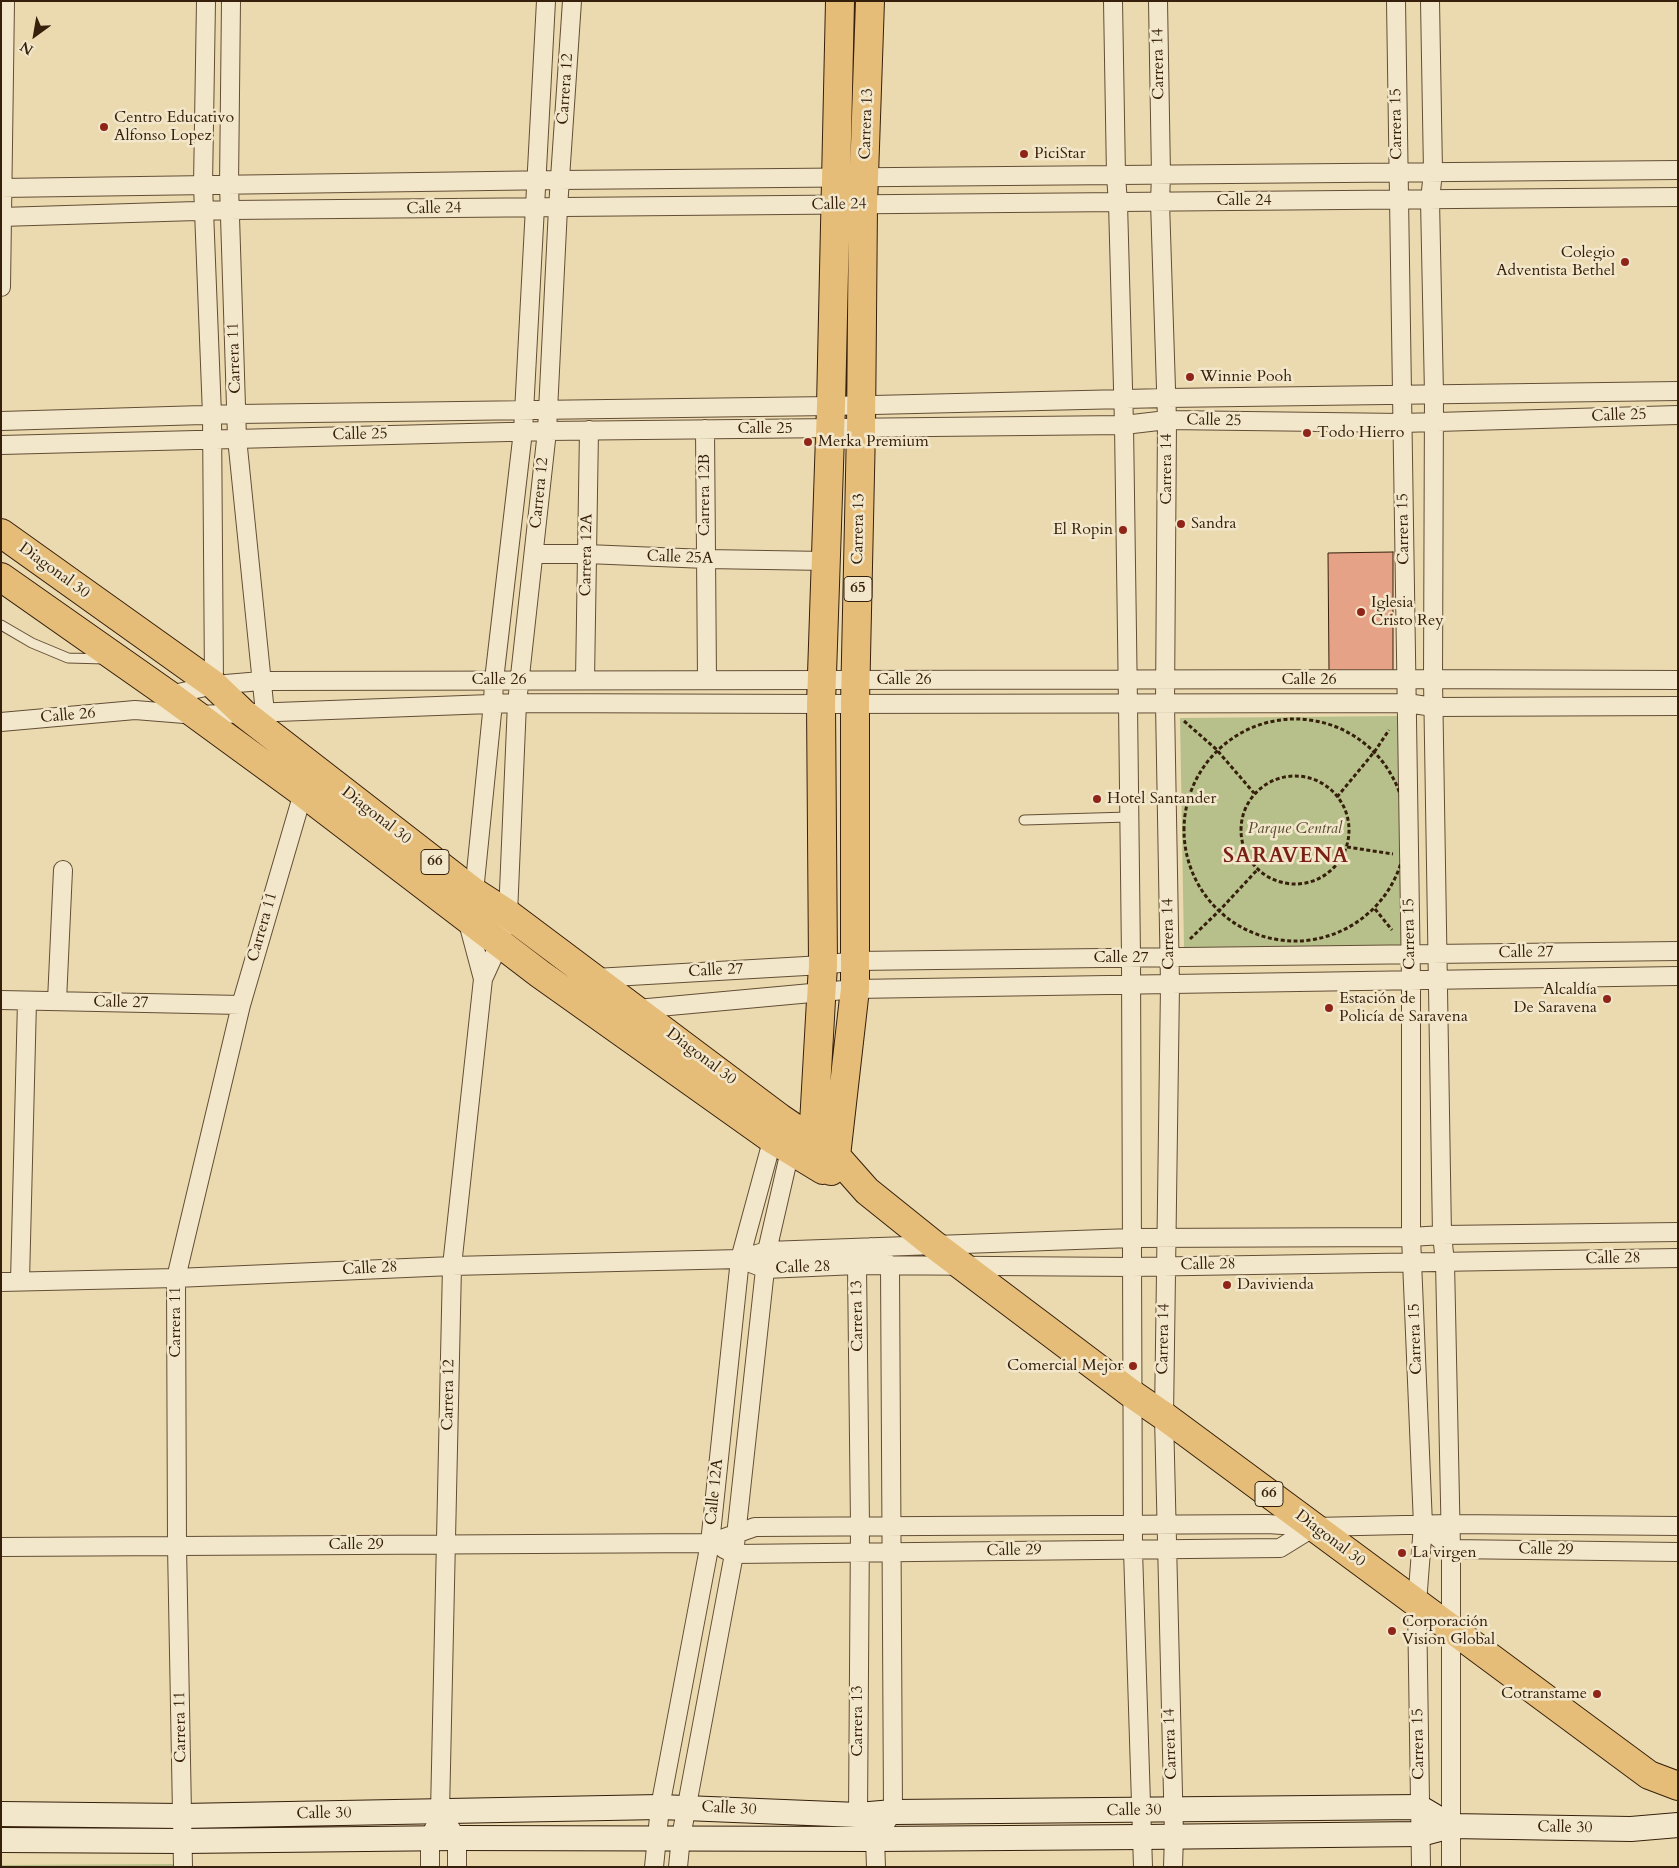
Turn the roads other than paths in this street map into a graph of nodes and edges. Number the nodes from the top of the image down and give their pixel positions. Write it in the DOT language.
graph roads {
  1 [pos="6,1"];
  2 [pos="206,1"];
  3 [pos="231,1"];
  4 [pos="546,1"];
  5 [pos="572,1"];
  6 [pos="840,1"];
  7 [pos="870,1"];
  8 [pos="1113,1"];
  9 [pos="1158,1"];
  10 [pos="1396,1"];
  11 [pos="1430,1"];
  12 [pos="1678,170"];
  13 [pos="1433,172"];
  14 [pos="1398,173"];
  15 [pos="1161,175"];
  16 [pos="1116,176"];
  17 [pos="837,178"];
  18 [pos="865,178"];
  19 [pos="560,180"];
  20 [pos="536,181"];
  21 [pos="203,185"];
  22 [pos="229,185"];
  23 [pos="2,188"];
  24 [pos="1678,197"];
  25 [pos="1399,200"];
  26 [pos="1430,200"];
  27 [pos="1118,202"];
  28 [pos="1160,202"];
  29 [pos="836,205"];
  30 [pos="864,205"];
  31 [pos="536,208"];
  32 [pos="558,208"];
  33 [pos="229,210"];
  34 [pos="204,211"];
  35 [pos="2,217"];
  36 [pos="1,287"];
  37 [pos="1678,391"];
  38 [pos="1402,394"];
  39 [pos="1434,394"];
  40 [pos="1166,398"];
  41 [pos="1124,400"];
  42 [pos="548,408"];
  43 [pos="524,409"];
  44 [pos="237,414"];
  45 [pos="212,415"];
  46 [pos="1678,415"];
  47 [pos="862,416"];
  48 [pos="831,417"];
  49 [pos="1167,420"];
  50 [pos="1,421"];
  51 [pos="1432,422"];
  52 [pos="1402,423"];
  53 [pos="1124,425"];
  54 [pos="705,429"];
  55 [pos="547,430"];
  56 [pos="589,430"];
  57 [pos="523,431"];
  58 [pos="237,438"];
  59 [pos="212,439"];
  60 [pos="1,445"];
  61 [pos="1,533"];
  62 [pos="534,554"];
  63 [pos="587,554"];
  64 [pos="706,559"];
  65 [pos="826,561"];
  66 [pos="1,577"];
  67 [pos="1,624"];
  68 [pos="118,659"];
  69 [pos="1406,679"];
  70 [pos="494,680"];
  71 [pos="520,680"];
  72 [pos="585,680"];
  73 [pos="707,680"];
  74 [pos="1127,680"];
  75 [pos="1433,680"];
  76 [pos="1678,680"];
  77 [pos="261,681"];
  78 [pos="1165,681"];
  79 [pos="214,685"];
  80 [pos="822,692"];
  81 [pos="855,692"];
  82 [pos="168,695"];
  83 [pos="517,702"];
  84 [pos="493,703"];
  85 [pos="1407,703"];
  86 [pos="1128,704"];
  87 [pos="1165,704"];
  88 [pos="1433,706"];
  89 [pos="1678,706"];
  90 [pos="135,710"];
  91 [pos="254,713"];
  92 [pos="196,715"];
  93 [pos="1,722"];
  94 [pos="302,793"];
  95 [pos="1130,817"];
  96 [pos="1024,820"];
  97 [pos="63,870"];
  98 [pos="474,892"];
  99 [pos="508,914"];
  100 [pos="467,920"];
  101 [pos="499,944"];
  102 [pos="1678,951"];
  103 [pos="1411,954"];
  104 [pos="1438,954"];
  105 [pos="1131,958"];
  106 [pos="1170,958"];
  107 [pos="855,961"];
  108 [pos="823,965"];
  109 [pos="1678,976"];
  110 [pos="594,978"];
  111 [pos="483,979"];
  112 [pos="1438,979"];
  113 [pos="1411,981"];
  114 [pos="1131,985"];
  115 [pos="1170,985"];
  116 [pos="855,990"];
  117 [pos="821,994"];
  118 [pos="1,1000"];
  119 [pos="27,1000"];
  120 [pos="57,1001"];
  121 [pos="240,1005"];
  122 [pos="637,1009"];
  123 [pos="803,1146"];
  124 [pos="1678,1232"];
  125 [pos="1442,1235"];
  126 [pos="1411,1237"];
  127 [pos="1132,1238"];
  128 [pos="1167,1238"];
  129 [pos="933,1244"];
  130 [pos="871,1247"];
  131 [pos="767,1251"];
  132 [pos="1678,1258"];
  133 [pos="740,1259"];
  134 [pos="1413,1262"];
  135 [pos="1445,1262"];
  136 [pos="960,1265"];
  137 [pos="452,1266"];
  138 [pos="858,1266"];
  139 [pos="890,1266"];
  140 [pos="1132,1266"];
  141 [pos="1165,1266"];
  142 [pos="766,1269"];
  143 [pos="176,1278"];
  144 [pos="1,1282"];
  145 [pos="20,1282"];
  146 [pos="1132,1394"];
  147 [pos="1164,1416"];
  148 [pos="1450,1524"];
  149 [pos="1133,1525"];
  150 [pos="1166,1525"];
  151 [pos="1423,1525"];
  152 [pos="860,1526"];
  153 [pos="1678,1526"];
  154 [pos="891,1527"];
  155 [pos="1314,1527"];
  156 [pos="737,1533"];
  157 [pos="710,1543"];
  158 [pos="446,1545"];
  159 [pos="178,1546"];
  160 [pos="1,1547"];
  161 [pos="1166,1549"];
  162 [pos="1451,1549"];
  163 [pos="1132,1550"];
  164 [pos="1678,1552"];
  165 [pos="860,1553"];
  166 [pos="891,1553"];
  167 [pos="734,1554"];
  168 [pos="1417,1604"];
  169 [pos="1451,1629"];
  170 [pos="1678,1786"];
  171 [pos="660,1807"];
  172 [pos="687,1807"];
  173 [pos="1419,1807"];
  174 [pos="1173,1810"];
  175 [pos="1140,1811"];
  176 [pos="440,1812"];
  177 [pos="894,1812"];
  178 [pos="1,1814"];
  179 [pos="858,1815"];
  180 [pos="182,1816"];
  181 [pos="1678,1825"];
  182 [pos="1451,1826"];
  183 [pos="1421,1834"];
  184 [pos="1174,1836"];
  185 [pos="658,1837"];
  186 [pos="681,1837"];
  187 [pos="1142,1837"];
  188 [pos="430,1838"];
  189 [pos="457,1838"];
  190 [pos="875,1839"];
  191 [pos="1,1840"];
  192 [pos="183,1841"];
  193 [pos="182,1867"];
  194 [pos="430,1867"];
  195 [pos="457,1867"];
  196 [pos="654,1867"];
  197 [pos="678,1867"];
  198 [pos="876,1867"];
  199 [pos="1143,1867"];
  200 [pos="1173,1867"];
  201 [pos="1421,1867"];
  202 [pos="1451,1867"];
  1 -- 23 [label="street"];
  2 -- 21 [label="street, Carrera 11"];
  3 -- 22 [label="street, Carrera 11"];
  4 -- 20 [label="street, Carrera 12"];
  5 -- 19 [label="street, Carrera 12"];
  6 -- 17 [label="main road, Carrera 13 / 65"];
  7 -- 18 [label="main road, Carrera 13 / 65"];
  8 -- 16 [label="street, Carrera 14"];
  9 -- 15 [label="street, Carrera 14"];
  10 -- 14 [label="street, Carrera 15"];
  11 -- 13 [label="street, Carrera 15"];
  12 -- 13 [label="street, Calle 24"];
  13 -- 14 [label="street, Calle 24"];
  13 -- 26 [label="street, Carrera 15"];
  14 -- 15 [label="street, Calle 24"];
  14 -- 25 [label="street, Carrera 15"];
  15 -- 16 [label="street, Calle 24"];
  15 -- 28 [label="street, Carrera 14"];
  16 -- 18 [label="street, Calle 24"];
  16 -- 27 [label="street, Carrera 14"];
  17 -- 18 [label="street, Calle 24"];
  17 -- 19 [label="street, Calle 24"];
  17 -- 29 [label="main road, Carrera 13 / 65"];
  18 -- 30 [label="main road, Carrera 13 / 65"];
  19 -- 20 [label="street, Calle 24"];
  19 -- 32 [label="street, Carrera 12"];
  20 -- 22 [label="street, Calle 24"];
  20 -- 31 [label="street, Carrera 12"];
  21 -- 22 [label="street, Calle 24"];
  21 -- 23 [label="street, Calle 24"];
  21 -- 34 [label="street, Carrera 11"];
  22 -- 33 [label="street, Carrera 11"];
  23 -- 35 [label="street"];
  24 -- 26 [label="street, Calle 24"];
  25 -- 26 [label="street, Calle 24"];
  25 -- 28 [label="street, Calle 24"];
  25 -- 38 [label="street, Carrera 15"];
  26 -- 39 [label="street, Carrera 15"];
  27 -- 28 [label="street, Calle 24"];
  27 -- 30 [label="street, Calle 24"];
  27 -- 41 [label="street, Carrera 14"];
  28 -- 40 [label="street, Carrera 14"];
  29 -- 30 [label="street, Calle 24"];
  29 -- 32 [label="street, Calle 24"];
  29 -- 48 [label="main road, Carrera 13 / 65"];
  30 -- 47 [label="main road, Carrera 13 / 65"];
  31 -- 32 [label="street, Calle 24"];
  31 -- 33 [label="street, Calle 24"];
  31 -- 43 [label="street, Carrera 12"];
  32 -- 42 [label="street, Carrera 12"];
  33 -- 34 [label="street, Calle 24"];
  33 -- 44 [label="street, Carrera 11"];
  34 -- 35 [label="street, Calle 24"];
  34 -- 45 [label="street, Carrera 11"];
  35 -- 36 [label="street"];
  37 -- 39 [label="street, Calle 25"];
  38 -- 39 [label="street, Calle 25"];
  38 -- 40 [label="street, Calle 25"];
  38 -- 52 [label="street, Carrera 15"];
  39 -- 51 [label="street, Carrera 15"];
  40 -- 41 [label="street, Calle 25"];
  40 -- 49 [label="street, Carrera 14"];
  41 -- 47 [label="street, Calle 25"];
  41 -- 53 [label="street, Carrera 14"];
  42 -- 43 [label="street, Calle 25"];
  42 -- 48 [label="street, Calle 25"];
  42 -- 55 [label="street, Carrera 12"];
  43 -- 44 [label="street, Calle 25"];
  43 -- 57 [label="street, Carrera 12"];
  44 -- 45 [label="street, Calle 25"];
  44 -- 58 [label="street, Carrera 11"];
  45 -- 50 [label="street, Calle 25"];
  45 -- 59 [label="street, Carrera 11"];
  46 -- 51 [label="street, Calle 25"];
  47 -- 48 [label="street, Calle 25"];
  47 -- 48 [label="street, Calle 25"];
  47 -- 53 [label="street, Calle 25"];
  47 -- 81 [label="main road, Carrera 13 / 65"];
  48 -- 54 [label="street, Calle 25"];
  48 -- 65 [label="main road, Carrera 13 / 65"];
  49 -- 52 [label="street, Calle 25"];
  49 -- 53 [label="street, Calle 25"];
  49 -- 78 [label="street, Carrera 14"];
  51 -- 52 [label="street, Calle 25"];
  51 -- 75 [label="street, Carrera 15"];
  52 -- 69 [label="street, Carrera 15"];
  53 -- 74 [label="street, Carrera 14"];
  54 -- 56 [label="street, Calle 25"];
  54 -- 64 [label="street, Carrera 12B"];
  55 -- 56 [label="street, Calle 25"];
  55 -- 57 [label="street, Calle 25"];
  55 -- 62 [label="street, Carrera 12"];
  56 -- 63 [label="street, Carrera 12A"];
  57 -- 58 [label="street, Calle 25"];
  57 -- 70 [label="street, Carrera 12"];
  58 -- 59 [label="street, Calle 25"];
  58 -- 77 [label="street, Carrera 11"];
  59 -- 60 [label="street, Calle 25"];
  59 -- 79 [label="street, Carrera 11"];
  61 -- 79 [label="main road, Diagonal 30 / 66"];
  62 -- 63 [label="street, Calle 25A"];
  62 -- 71 [label="street, Carrera 12"];
  63 -- 64 [label="street, Calle 25A"];
  63 -- 72 [label="street, Carrera 12A"];
  64 -- 65 [label="street, Calle 25A"];
  64 -- 73 [label="street, Carrera 12B"];
  65 -- 80 [label="main road, Carrera 13 / 65"];
  66 -- 68 [label="main road, Diagonal 30 / 66"];
  67 -- 68 [label="lane"];
  68 -- 82 [label="main road, Diagonal 30 / 66"];
  69 -- 75 [label="street, Calle 26"];
  69 -- 78 [label="street, Calle 26"];
  69 -- 85 [label="street, Carrera 15"];
  70 -- 71 [label="street, Calle 26"];
  70 -- 77 [label="street, Calle 26"];
  70 -- 84 [label="street, Carrera 12"];
  71 -- 72 [label="street, Calle 26"];
  71 -- 83 [label="street, Carrera 12"];
  72 -- 73 [label="street, Calle 26"];
  73 -- 80 [label="street, Calle 26"];
  74 -- 78 [label="street, Calle 26"];
  74 -- 81 [label="street, Calle 26"];
  74 -- 86 [label="street, Carrera 14"];
  75 -- 76 [label="street, Calle 26"];
  75 -- 88 [label="street, Carrera 15"];
  77 -- 79 [label="street, Calle 26"];
  77 -- 91 [label="street, Carrera 11"];
  78 -- 87 [label="street, Carrera 14"];
  79 -- 82 [label="street, Calle 26"];
  79 -- 91 [label="main road, Diagonal 30 / 66"];
  80 -- 81 [label="street, Calle 26"];
  80 -- 81 [label="street, Calle 26"];
  80 -- 83 [label="street, Calle 26"];
  80 -- 108 [label="main road, Carrera 13 / 65"];
  81 -- 86 [label="street, Calle 26"];
  81 -- 107 [label="main road, Carrera 13 / 65"];
  82 -- 90 [label="street, Calle 26"];
  82 -- 92 [label="main road, Diagonal 30 / 66"];
  83 -- 84 [label="street, Calle 26"];
  83 -- 99 [label="street, Carrera 12"];
  84 -- 91 [label="street, Calle 26"];
  84 -- 98 [label="street, Carrera 12"];
  85 -- 87 [label="street, Calle 26"];
  85 -- 88 [label="street, Calle 26"];
  85 -- 103 [label="street, Carrera 15"];
  86 -- 87 [label="street, Calle 26"];
  86 -- 95 [label="street, Carrera 14"];
  87 -- 106 [label="street, Carrera 14"];
  88 -- 89 [label="street, Calle 26"];
  88 -- 104 [label="street, Carrera 15"];
  90 -- 92 [label="street, Calle 26"];
  90 -- 93 [label="street, Calle 26"];
  91 -- 92 [label="street, Calle 26"];
  91 -- 98 [label="main road, Diagonal 30 / 66"];
  92 -- 94 [label="main road, Diagonal 30 / 66"];
  94 -- 100 [label="main road, Diagonal 30 / 66"];
  94 -- 121 [label="street, Carrera 11"];
  95 -- 96 [label="lane"];
  95 -- 105 [label="street, Carrera 14"];
  97 -- 120 [label="street"];
  98 -- 99 [label="main road, Diagonal 30 / 66"];
  98 -- 100 [label="street, Carrera 12"];
  99 -- 101 [label="street, Carrera 12"];
  99 -- 110 [label="main road, Diagonal 30 / 66"];
  100 -- 101 [label="main road, Diagonal 30 / 66"];
  100 -- 111 [label="street, Carrera 12"];
  101 -- 111 [label="street, Carrera 12"];
  101 -- 123 [label="main road, Diagonal 30 / 66"];
  102 -- 104 [label="street, Calle 27"];
  103 -- 104 [label="street, Calle 27"];
  103 -- 106 [label="street, Calle 27"];
  103 -- 113 [label="street, Carrera 15"];
  104 -- 112 [label="street, Carrera 15"];
  105 -- 106 [label="street, Calle 27"];
  105 -- 107 [label="street, Calle 27"];
  105 -- 114 [label="street, Carrera 14"];
  106 -- 115 [label="street, Carrera 14"];
  107 -- 108 [label="street, Calle 27"];
  107 -- 116 [label="main road, Carrera 13 / 65"];
  108 -- 110 [label="street, Calle 27"];
  108 -- 117 [label="main road, Carrera 13 / 65"];
  109 -- 112 [label="street, Calle 27"];
  110 -- 122 [label="main road, Diagonal 30 / 66"];
  111 -- 137 [label="street, Carrera 12"];
  112 -- 113 [label="street, Calle 27"];
  112 -- 125 [label="street, Carrera 15"];
  113 -- 115 [label="street, Calle 27"];
  113 -- 126 [label="street, Carrera 15"];
  114 -- 115 [label="street, Calle 27"];
  114 -- 116 [label="street, Calle 27"];
  114 -- 127 [label="street, Carrera 14"];
  115 -- 128 [label="street, Carrera 14"];
  116 -- 117 [label="street, Calle 27"];
  116 -- 123 [label="main road, Carrera 13 / 65"];
  117 -- 122 [label="street, Calle 27"];
  117 -- 123 [label="main road, Carrera 13 / 65"];
  118 -- 119 [label="street, Calle 27"];
  119 -- 120 [label="street, Calle 27"];
  119 -- 145 [label="street"];
  120 -- 121 [label="street, Calle 27"];
  121 -- 143 [label="street, Carrera 11"];
  122 -- 123 [label="main road, Diagonal 30 / 66"];
  123 -- 129 [label="main road, Diagonal 30 / 66"];
  123 -- 131 [label="street, Calle 12A"];
  123 -- 133 [label="street, Calle 12A"];
  124 -- 125 [label="street, Calle 28"];
  125 -- 126 [label="street, Calle 28"];
  125 -- 135 [label="street, Carrera 15"];
  126 -- 128 [label="street, Calle 28"];
  126 -- 134 [label="street, Carrera 15"];
  127 -- 128 [label="street, Calle 28"];
  127 -- 129 [label="street, Calle 28"];
  127 -- 140 [label="street, Carrera 14"];
  128 -- 141 [label="street, Carrera 14"];
  129 -- 130 [label="street, Calle 28"];
  129 -- 136 [label="main road, Diagonal 30 / 66"];
  130 -- 131 [label="street, Calle 28"];
  130 -- 138 [label="street, Carrera 13"];
  130 -- 139 [label="street"];
  131 -- 133 [label="street, Calle 28"];
  131 -- 142 [label="street, Calle 12A"];
  132 -- 135 [label="street, Calle 28"];
  133 -- 137 [label="street, Calle 28"];
  133 -- 142 [label="street, Calle 28"];
  133 -- 157 [label="street, Calle 12A"];
  134 -- 135 [label="street, Calle 28"];
  134 -- 141 [label="street, Calle 28"];
  134 -- 151 [label="street, Carrera 15"];
  135 -- 148 [label="street, Carrera 15"];
  136 -- 139 [label="street, Calle 28"];
  136 -- 140 [label="street, Calle 28"];
  136 -- 146 [label="main road, Diagonal 30 / 66"];
  137 -- 143 [label="street, Calle 28"];
  137 -- 158 [label="street, Carrera 12"];
  138 -- 139 [label="street, Calle 28"];
  138 -- 142 [label="street, Calle 28"];
  138 -- 152 [label="street, Carrera 13"];
  139 -- 154 [label="street, Carrera 13"];
  140 -- 141 [label="street, Calle 28"];
  140 -- 146 [label="street, Carrera 14"];
  141 -- 147 [label="street, Carrera 14"];
  142 -- 156 [label="street, Calle 12A"];
  143 -- 145 [label="street, Calle 28"];
  143 -- 159 [label="street, Carrera 11"];
  144 -- 145 [label="street, Calle 28"];
  146 -- 147 [label="main road, Diagonal 30 / 66"];
  146 -- 149 [label="street, Carrera 14"];
  147 -- 150 [label="street, Carrera 14"];
  147 -- 155 [label="main road, Diagonal 30 / 66"];
  148 -- 151 [label="street, Calle 29"];
  148 -- 153 [label="street, Calle 29"];
  148 -- 162 [label="street, Carrera 15"];
  149 -- 150 [label="street, Calle 29"];
  149 -- 154 [label="street, Calle 29"];
  149 -- 163 [label="street, Carrera 14"];
  150 -- 155 [label="street, Calle 29"];
  150 -- 161 [label="street, Carrera 14"];
  151 -- 155 [label="street, Calle 29"];
  151 -- 162 [label="street"];
  151 -- 168 [label="street, Carrera 15"];
  152 -- 154 [label="street, Calle 29"];
  152 -- 156 [label="street, Calle 29"];
  152 -- 165 [label="street, Carrera 13"];
  154 -- 166 [label="street, Carrera 13"];
  155 -- 161 [label="street, Calle 29"];
  155 -- 168 [label="main road, Diagonal 30 / 66"];
  156 -- 157 [label="street, Calle 29"];
  156 -- 167 [label="street, Calle 12A"];
  157 -- 158 [label="street, Calle 29"];
  157 -- 167 [label="street, Calle 29"];
  157 -- 171 [label="street, Calle 12A"];
  158 -- 159 [label="street, Calle 29"];
  158 -- 176 [label="street, Carrera 12"];
  159 -- 160 [label="street, Calle 29"];
  159 -- 180 [label="street, Carrera 11"];
  161 -- 163 [label="street, Calle 29"];
  161 -- 174 [label="street, Carrera 14"];
  162 -- 164 [label="street, Calle 29"];
  162 -- 169 [label="street, Carrera 15"];
  163 -- 166 [label="street, Calle 29"];
  163 -- 175 [label="street, Carrera 14"];
  165 -- 166 [label="street, Calle 29"];
  165 -- 167 [label="street, Calle 29"];
  165 -- 179 [label="street, Carrera 13"];
  166 -- 177 [label="street, Carrera 13"];
  167 -- 172 [label="street, Calle 12A"];
  168 -- 169 [label="main road, Diagonal 30 / 66"];
  168 -- 173 [label="street, Carrera 15"];
  169 -- 170 [label="main road, Diagonal 30 / 66"];
  169 -- 182 [label="street, Carrera 15"];
  171 -- 172 [label="street, Calle 30"];
  171 -- 176 [label="street, Calle 30"];
  171 -- 185 [label="street, Calle 12A"];
  172 -- 179 [label="street, Calle 30"];
  172 -- 186 [label="street, Calle 12A"];
  173 -- 174 [label="street, Calle 30"];
  173 -- 182 [label="street, Calle 30"];
  173 -- 183 [label="street, Carrera 15"];
  174 -- 175 [label="street, Calle 30"];
  174 -- 184 [label="street, Carrera 14"];
  175 -- 177 [label="street, Calle 30"];
  175 -- 187 [label="street, Carrera 14"];
  176 -- 180 [label="street, Calle 30"];
  176 -- 188 [label="street, Carrera 12"];
  176 -- 189 [label="street"];
  177 -- 179 [label="street, Calle 30"];
  177 -- 190 [label="street"];
  178 -- 180 [label="street, Calle 30"];
  179 -- 190 [label="street"];
  180 -- 192 [label="street, Carrera 11"];
  181 -- 182 [label="street, Calle 30"];
  182 -- 183 [label="street, Calle 30"];
  182 -- 202 [label="street, Carrera 15"];
  183 -- 184 [label="street, Calle 30"];
  183 -- 201 [label="street, Carrera 15"];
  184 -- 187 [label="street, Calle 30"];
  184 -- 200 [label="street, Carrera 14"];
  185 -- 186 [label="street, Calle 30"];
  185 -- 189 [label="street, Calle 30"];
  185 -- 196 [label="street, Calle 12A"];
  186 -- 190 [label="street, Calle 30"];
  186 -- 197 [label="street, Calle 12A"];
  187 -- 190 [label="street, Calle 30"];
  187 -- 199 [label="street, Carrera 14"];
  188 -- 189 [label="street, Calle 30"];
  188 -- 192 [label="street, Calle 30"];
  188 -- 194 [label="street, Carrera 12"];
  189 -- 195 [label="street"];
  190 -- 198 [label="street"];
  191 -- 192 [label="street, Calle 30"];
  192 -- 193 [label="street, Carrera 11"];
}
